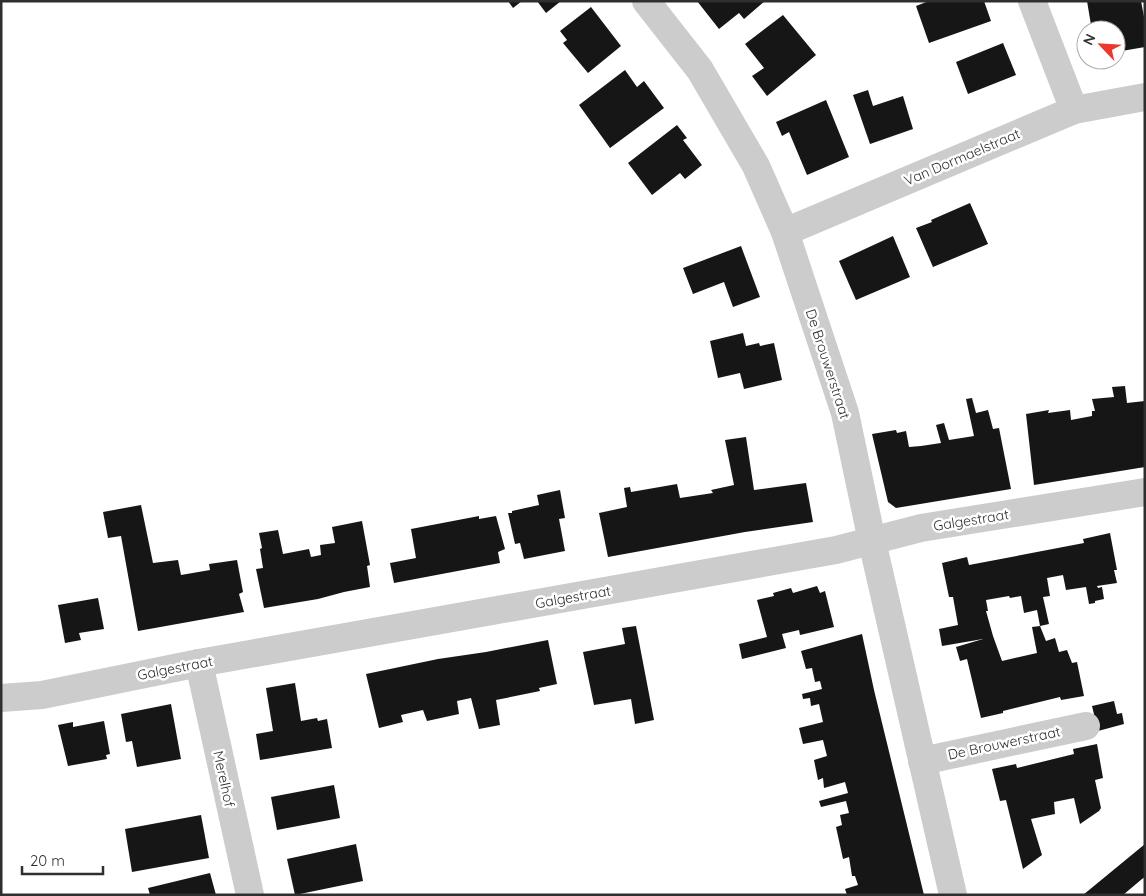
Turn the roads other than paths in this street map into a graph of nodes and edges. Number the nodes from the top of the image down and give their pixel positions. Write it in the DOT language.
graph roads {
  1 [pos="646,1"];
  2 [pos="1032,1"];
  3 [pos="1145,97"];
  4 [pos="1074,110"];
  5 [pos="785,232"];
  6 [pos="1145,492"];
  7 [pos="872,541"];
  8 [pos="199,663"];
  9 [pos="1,698"];
  10 [pos="1086,726"];
  11 [pos="922,761"];
  12 [pos="250,895"];
  13 [pos="953,895"];
  1 -- 5 [label="street, De Brouwerstraat"];
  2 -- 4 [label="street"];
  3 -- 4 [label="street, Van Dormaelstraat"];
  4 -- 5 [label="street, Van Dormaelstraat"];
  5 -- 7 [label="street, De Brouwerstraat"];
  6 -- 7 [label="street, Galgestraat"];
  7 -- 8 [label="street, Galgestraat"];
  7 -- 11 [label="street, De Brouwerstraat"];
  8 -- 9 [label="street, Galgestraat"];
  8 -- 12 [label="street, Merelhof"];
  10 -- 11 [label="street, De Brouwerstraat"];
  11 -- 13 [label="street, De Brouwerstraat"];
}
